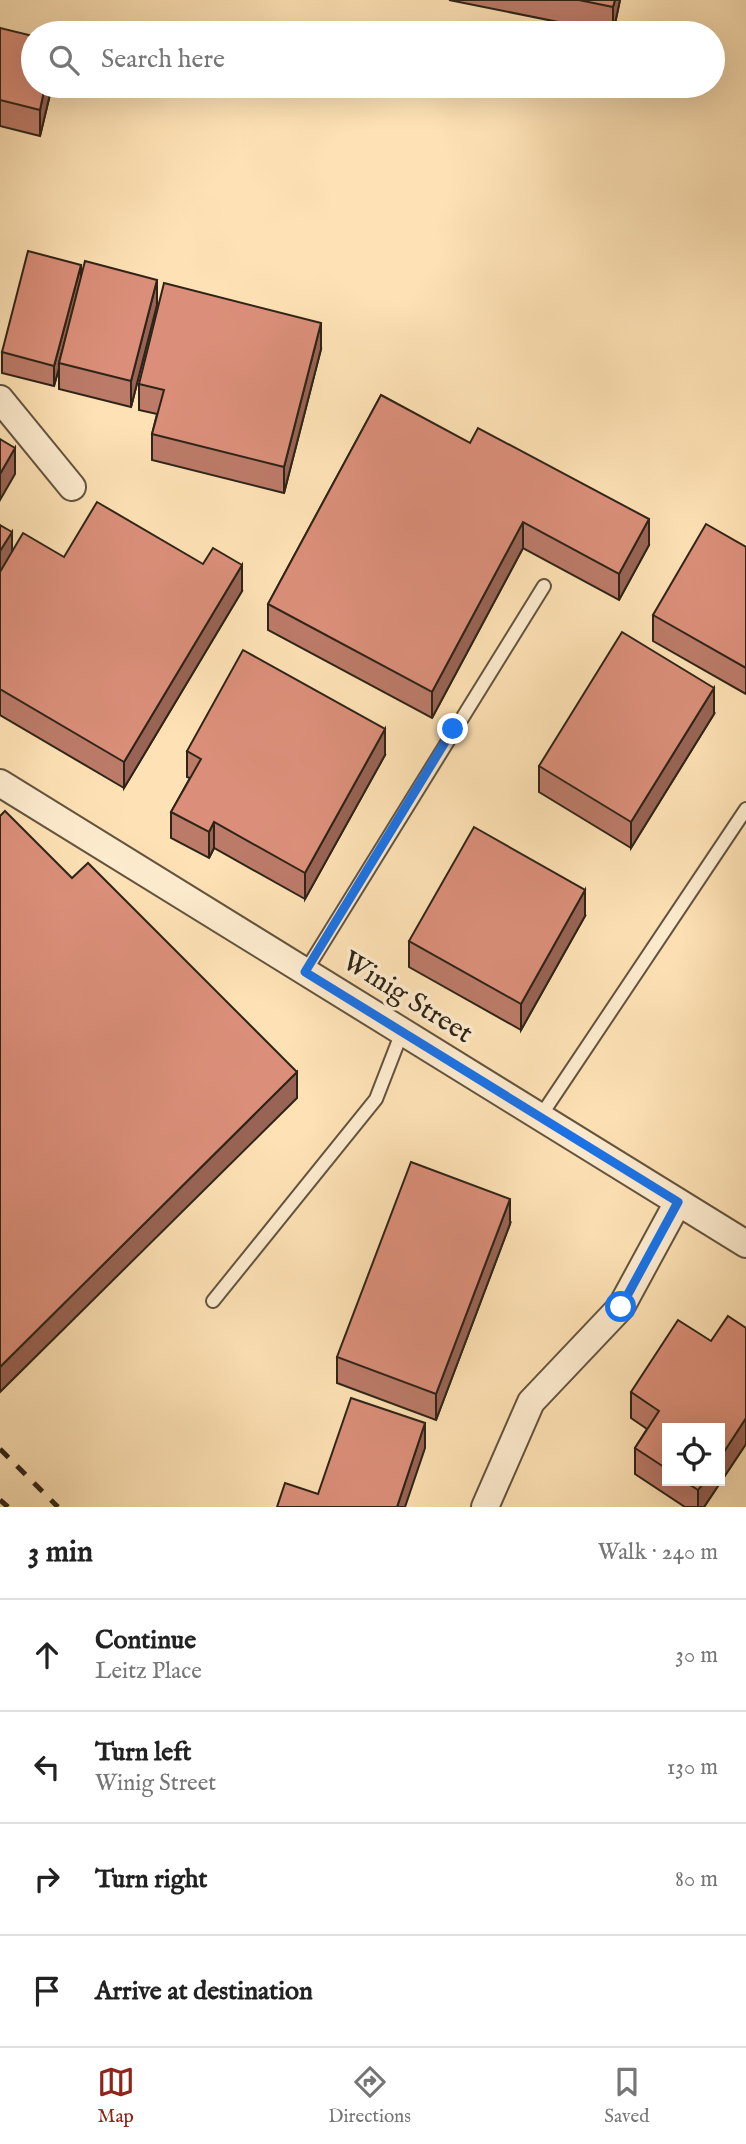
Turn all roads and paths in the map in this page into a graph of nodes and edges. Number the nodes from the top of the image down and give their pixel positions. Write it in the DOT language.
graph roads {
  1 [pos="0,399"];
  2 [pos="72,487"];
  3 [pos="544,586"];
  4 [pos="0,783"];
  5 [pos="746,809"];
  6 [pos="305,972"];
  7 [pos="402,1032"];
  8 [pos="540,1117"];
  9 [pos="678,1202"];
  10 [pos="746,1244"];
  11 [pos="213,1301"];
  12 [pos="485,1507"];
  1 -- 2 [label="street"];
  3 -- 6 [label="lane"];
  4 -- 6 [label="street, Winig Street"];
  5 -- 8 [label="lane"];
  6 -- 7 [label="street, Winig Street"];
  7 -- 8 [label="street, Winig Street"];
  7 -- 11 [label="lane"];
  8 -- 9 [label="street, Winig Street"];
  9 -- 10 [label="street, Winig Street"];
  9 -- 12 [label="street"];
}
